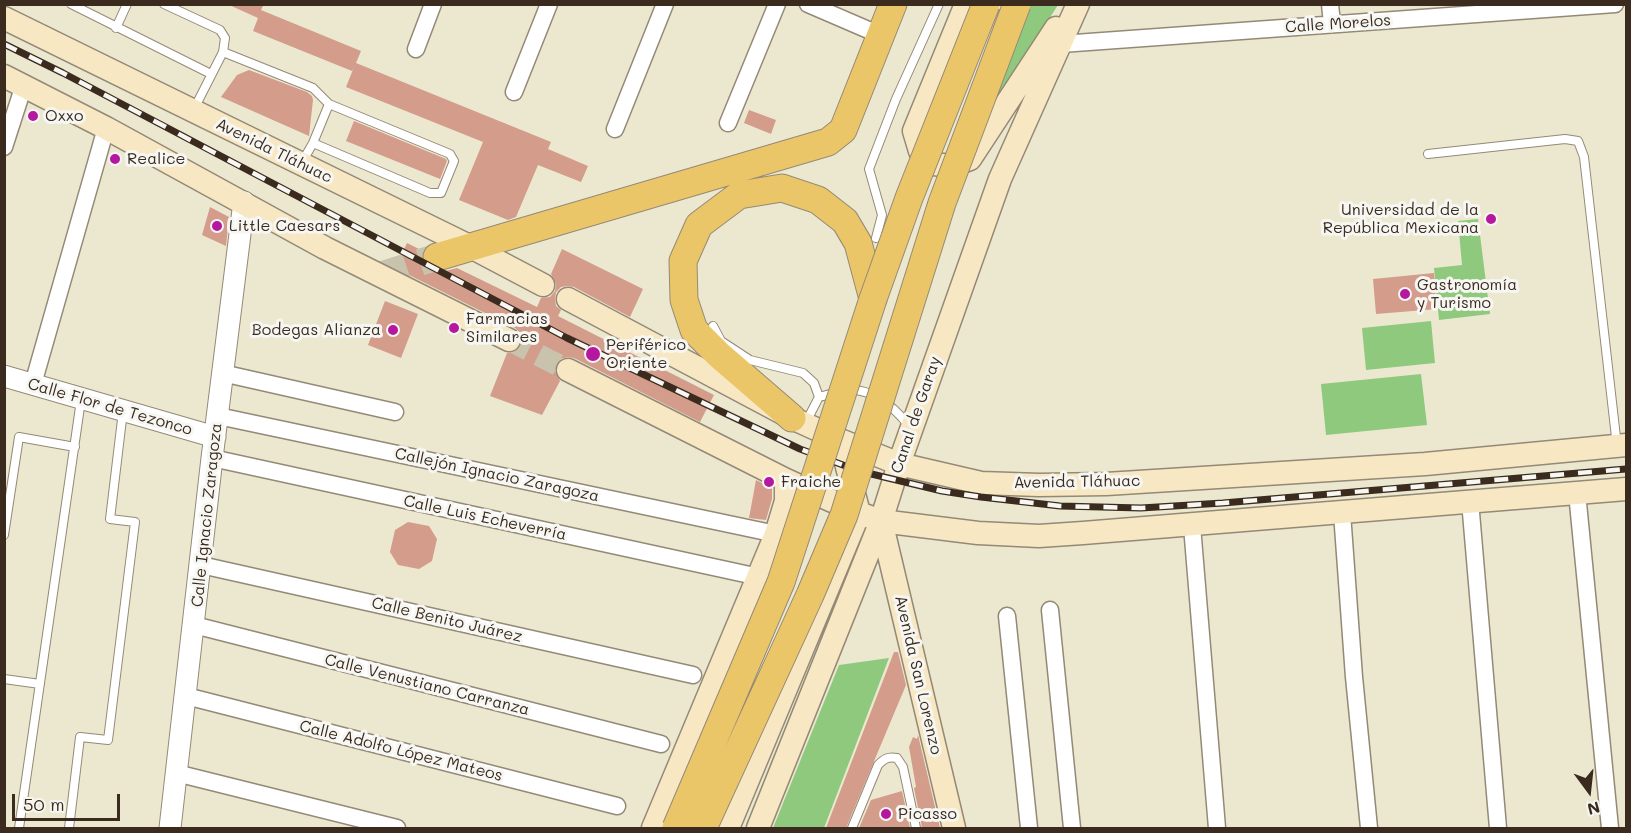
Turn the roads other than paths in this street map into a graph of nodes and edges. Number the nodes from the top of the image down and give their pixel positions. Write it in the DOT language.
graph roads {
  1 [pos="71,4"];
  2 [pos="127,4"];
  3 [pos="164,4"];
  4 [pos="433,4"];
  5 [pos="549,4"];
  6 [pos="665,4"];
  7 [pos="777,4"];
  8 [pos="808,4"];
  9 [pos="893,4"];
  10 [pos="939,4"];
  11 [pos="966,4"];
  12 [pos="986,4"];
  13 [pos="1017,4"];
  14 [pos="1071,4"];
  15 [pos="1078,4"];
  16 [pos="1330,4"];
  17 [pos="1615,4"];
  18 [pos="1548,7"];
  19 [pos="1440,10"];
  20 [pos="4,18"];
  21 [pos="1332,24"];
  22 [pos="116,28"];
  23 [pos="880,35"];
  24 [pos="1060,44"];
  25 [pos="416,49"];
  26 [pos="223,52"];
  27 [pos="211,74"];
  28 [pos="14,80"];
  29 [pos="514,92"];
  30 [pos="329,104"];
  31 [pos="193,111"];
  32 [pos="728,123"];
  33 [pos="106,128"];
  34 [pos="615,129"];
  35 [pos="313,143"];
  36 [pos="4,147"];
  37 [pos="1428,154"];
  38 [pos="301,164"];
  39 [pos="244,202"];
  40 [pos="876,238"];
  41 [pos="470,246"];
  42 [pos="437,257"];
  43 [pos="543,285"];
  44 [pos="568,299"];
  45 [pos="873,299"];
  46 [pos="713,326"];
  47 [pos="509,340"];
  48 [pos="568,370"];
  49 [pos="222,373"];
  50 [pos="4,376"];
  51 [pos="33,384"];
  52 [pos="819,397"];
  53 [pos="82,399"];
  54 [pos="123,411"];
  55 [pos="395,412"];
  56 [pos="218,416"];
  57 [pos="798,421"];
  58 [pos="911,428"];
  59 [pos="840,440"];
  60 [pos="1622,446"];
  61 [pos="75,447"];
  62 [pos="213,448"];
  63 [pos="898,464"];
  64 [pos="786,480"];
  65 [pos="1626,489"];
  66 [pos="1577,493"];
  67 [pos="1470,501"];
  68 [pos="859,513"];
  69 [pos="1342,513"];
  70 [pos="881,521"];
  71 [pos="1192,526"];
  72 [pos="776,534"];
  73 [pos="4,535"];
  74 [pos="201,565"];
  75 [pos="756,584"];
  76 [pos="1050,610"];
  77 [pos="1006,616"];
  78 [pos="814,622"];
  79 [pos="194,625"];
  80 [pos="693,675"];
  81 [pos="4,679"];
  82 [pos="40,684"];
  83 [pos="186,696"];
  84 [pos="661,744"];
  85 [pos="176,773"];
  86 [pos="617,806"];
  87 [pos="19,828"];
  88 [pos="69,828"];
  89 [pos="170,828"];
  90 [pos="397,828"];
  91 [pos="653,828"];
  92 [pos="676,828"];
  93 [pos="703,828"];
  94 [pos="728,828"];
  95 [pos="758,828"];
  96 [pos="852,828"];
  97 [pos="916,828"];
  98 [pos="954,828"];
  99 [pos="1029,828"];
  100 [pos="1072,828"];
  101 [pos="1217,828"];
  102 [pos="1369,828"];
  103 [pos="1498,828"];
  104 [pos="1610,828"];
  1 -- 22 [label="lane"];
  2 -- 22 [label="lane"];
  3 -- 26 [label="lane"];
  4 -- 25 [label="street"];
  5 -- 29 [label="street"];
  6 -- 34 [label="street"];
  7 -- 32 [label="street"];
  8 -- 23 [label="street"];
  9 -- 23 [label="highway"];
  10 -- 40 [label="lane"];
  11 -- 14 [label="main road"];
  12 -- 45 [label="highway, bridge"];
  13 -- 93 [label="highway, bridge"];
  15 -- 24 [label="main road, Canal de Garay"];
  16 -- 21 [label="street"];
  17 -- 18 [label="street, Calle Morelos"];
  18 -- 19 [label="street, Calle Morelos"];
  19 -- 21 [label="street, Calle Morelos"];
  20 -- 31 [label="main road, Avenida Tláhuac"];
  21 -- 24 [label="street, Calle Morelos"];
  22 -- 27 [label="lane"];
  23 -- 41 [label="highway"];
  24 -- 58 [label="main road, Canal de Garay"];
  26 -- 27 [label="lane"];
  26 -- 30 [label="lane"];
  27 -- 31 [label="lane"];
  28 -- 33 [label="main road"];
  28 -- 36 [label="street"];
  30 -- 35 [label="lane"];
  30 -- 35 [label="lane"];
  31 -- 38 [label="main road, Avenida Tláhuac"];
  33 -- 39 [label="main road"];
  33 -- 51 [label="street"];
  35 -- 38 [label="lane"];
  37 -- 60 [label="lane"];
  38 -- 41 [label="main road, Avenida Tláhuac"];
  39 -- 47 [label="main road"];
  39 -- 49 [label="street, Calle Ignacio Zaragoza"];
  41 -- 42 [label="highway"];
  41 -- 43 [label="main road, Avenida Tláhuac"];
  44 -- 57 [label="main road, Avenida Tláhuac"];
  45 -- 57 [label="highway"];
  45 -- 92 [label="highway, bridge"];
  46 -- 52 [label="lane"];
  48 -- 64 [label="main road"];
  49 -- 55 [label="street"];
  49 -- 56 [label="street, Calle Ignacio Zaragoza"];
  50 -- 51 [label="street, Calle Flor de Tezonco"];
  51 -- 53 [label="street, Calle Flor de Tezonco"];
  52 -- 57 [label="lane"];
  52 -- 58 [label="lane"];
  53 -- 54 [label="street, Calle Flor de Tezonco"];
  53 -- 61 [label="lane"];
  54 -- 62 [label="street, Calle Flor de Tezonco"];
  54 -- 88 [label="lane"];
  56 -- 62 [label="street, Calle Ignacio Zaragoza"];
  56 -- 72 [label="street, Callejón Ignacio Zaragoza"];
  57 -- 59 [label="main road, Avenida Tláhuac"];
  58 -- 63 [label="main road, Canal de Garay"];
  59 -- 63 [label="main road, Avenida Tláhuac"];
  59 -- 68 [label="main road"];
  60 -- 63 [label="main road, Avenida Tláhuac"];
  61 -- 73 [label="lane"];
  61 -- 82 [label="lane"];
  62 -- 74 [label="street, Calle Ignacio Zaragoza"];
  62 -- 75 [label="street, Calle Luis Echeverría"];
  63 -- 70 [label="main road, Canal de Garay"];
  64 -- 68 [label="main road"];
  64 -- 72 [label="main road"];
  65 -- 66 [label="main road"];
  66 -- 67 [label="main road"];
  66 -- 104 [label="street"];
  67 -- 69 [label="main road"];
  67 -- 103 [label="street"];
  68 -- 70 [label="main road"];
  68 -- 78 [label="main road"];
  69 -- 71 [label="main road"];
  69 -- 102 [label="street"];
  70 -- 71 [label="main road"];
  70 -- 95 [label="main road, Canal de Garay"];
  70 -- 98 [label="main road, Avenida San Lorenzo"];
  71 -- 101 [label="street"];
  72 -- 75 [label="main road"];
  74 -- 79 [label="street, Calle Ignacio Zaragoza"];
  74 -- 80 [label="street, Calle Benito Juárez"];
  75 -- 78 [label="main road"];
  75 -- 91 [label="main road"];
  76 -- 100 [label="street"];
  77 -- 99 [label="street"];
  78 -- 94 [label="main road"];
  79 -- 83 [label="street, Calle Ignacio Zaragoza"];
  79 -- 84 [label="street, Calle Venustiano Carranza"];
  81 -- 82 [label="lane"];
  82 -- 87 [label="lane"];
  83 -- 85 [label="street, Calle Ignacio Zaragoza"];
  83 -- 86 [label="street, Calle Adolfo López Mateos"];
  85 -- 89 [label="street, Calle Ignacio Zaragoza"];
  85 -- 90 [label="street"];
  96 -- 97 [label="lane"];
}
